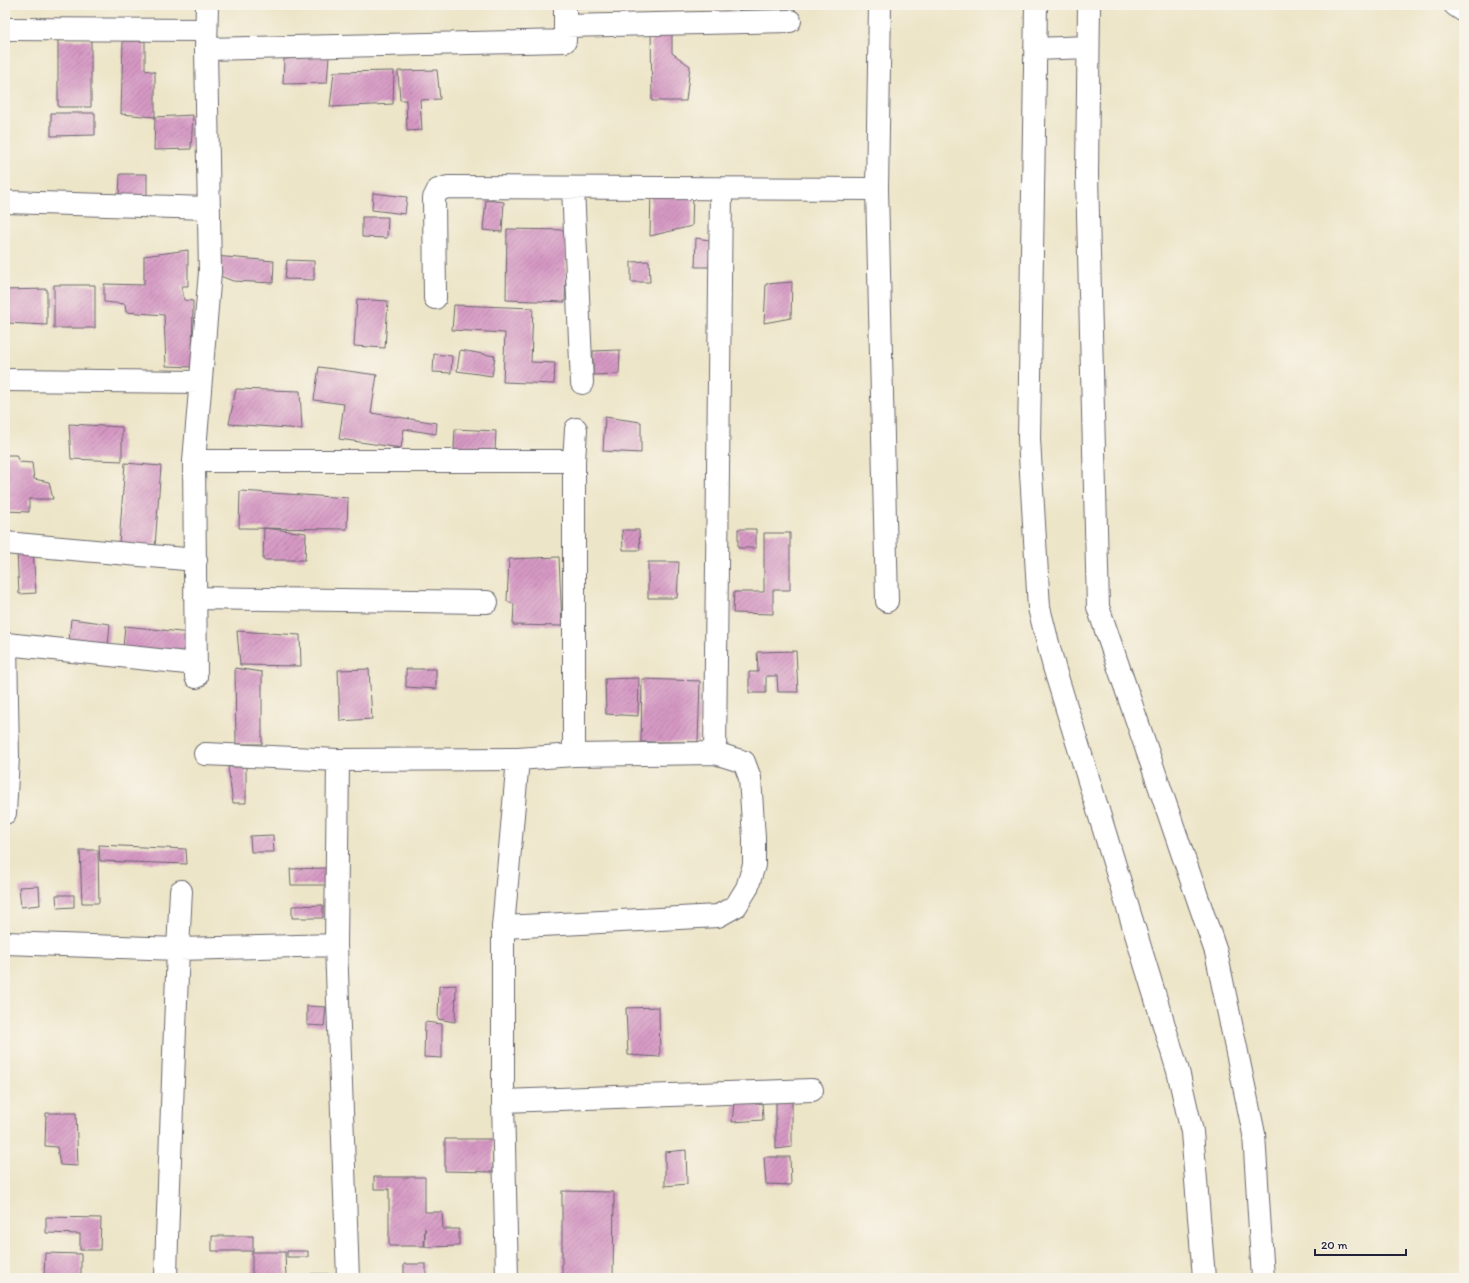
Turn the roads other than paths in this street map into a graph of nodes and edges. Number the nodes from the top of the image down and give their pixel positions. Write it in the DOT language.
graph roads {
  1 [pos="207,5"];
  2 [pos="880,5"];
  3 [pos="1036,5"];
  4 [pos="1089,5"];
  5 [pos="1455,5"];
  6 [pos="1464,12"];
  7 [pos="565,15"];
  8 [pos="790,20"];
  9 [pos="5,29"];
  10 [pos="206,39"];
  11 [pos="1088,47"];
  12 [pos="1035,49"];
  13 [pos="573,188"];
  14 [pos="721,189"];
  15 [pos="876,189"];
  16 [pos="5,202"];
  17 [pos="209,208"];
  18 [pos="435,298"];
  19 [pos="5,380"];
  20 [pos="200,382"];
  21 [pos="582,383"];
  22 [pos="576,429"];
  23 [pos="194,461"];
  24 [pos="574,461"];
  25 [pos="5,543"];
  26 [pos="196,560"];
  27 [pos="195,598"];
  28 [pos="888,601"];
  29 [pos="487,602"];
  30 [pos="715,752"];
  31 [pos="205,754"];
  32 [pos="574,755"];
  33 [pos="518,759"];
  34 [pos="338,760"];
  35 [pos="5,813"];
  36 [pos="182,891"];
  37 [pos="503,926"];
  38 [pos="5,943"];
  39 [pos="336,945"];
  40 [pos="178,949"];
  41 [pos="812,1090"];
  42 [pos="503,1101"];
  43 [pos="166,1278"];
  44 [pos="348,1278"];
  45 [pos="507,1278"];
  46 [pos="1204,1278"];
  47 [pos="1263,1278"];
  1 -- 10 [label="street"];
  2 -- 15 [label="street"];
  3 -- 12 [label="street"];
  4 -- 11 [label="street"];
  5 -- 6 [label="street"];
  7 -- 8 [label="street"];
  7 -- 10 [label="street"];
  9 -- 10 [label="street"];
  10 -- 17 [label="street"];
  11 -- 12 [label="street"];
  11 -- 47 [label="street"];
  12 -- 46 [label="street"];
  13 -- 14 [label="street"];
  13 -- 18 [label="street"];
  13 -- 21 [label="street"];
  14 -- 15 [label="street"];
  14 -- 30 [label="street"];
  15 -- 28 [label="street"];
  16 -- 17 [label="street"];
  17 -- 20 [label="street"];
  19 -- 20 [label="street"];
  20 -- 23 [label="street"];
  22 -- 24 [label="street"];
  23 -- 24 [label="street"];
  23 -- 26 [label="street"];
  24 -- 32 [label="street"];
  25 -- 26 [label="street"];
  26 -- 27 [label="street"];
  27 -- 29 [label="street"];
  27 -- 35 [label="street"];
  30 -- 32 [label="street"];
  30 -- 37 [label="street"];
  31 -- 34 [label="street"];
  32 -- 33 [label="street"];
  33 -- 34 [label="street"];
  33 -- 37 [label="street"];
  34 -- 39 [label="street"];
  36 -- 40 [label="street"];
  37 -- 42 [label="street"];
  38 -- 40 [label="street"];
  39 -- 40 [label="street"];
  39 -- 44 [label="street"];
  40 -- 43 [label="street"];
  41 -- 42 [label="street"];
  42 -- 45 [label="street"];
}
